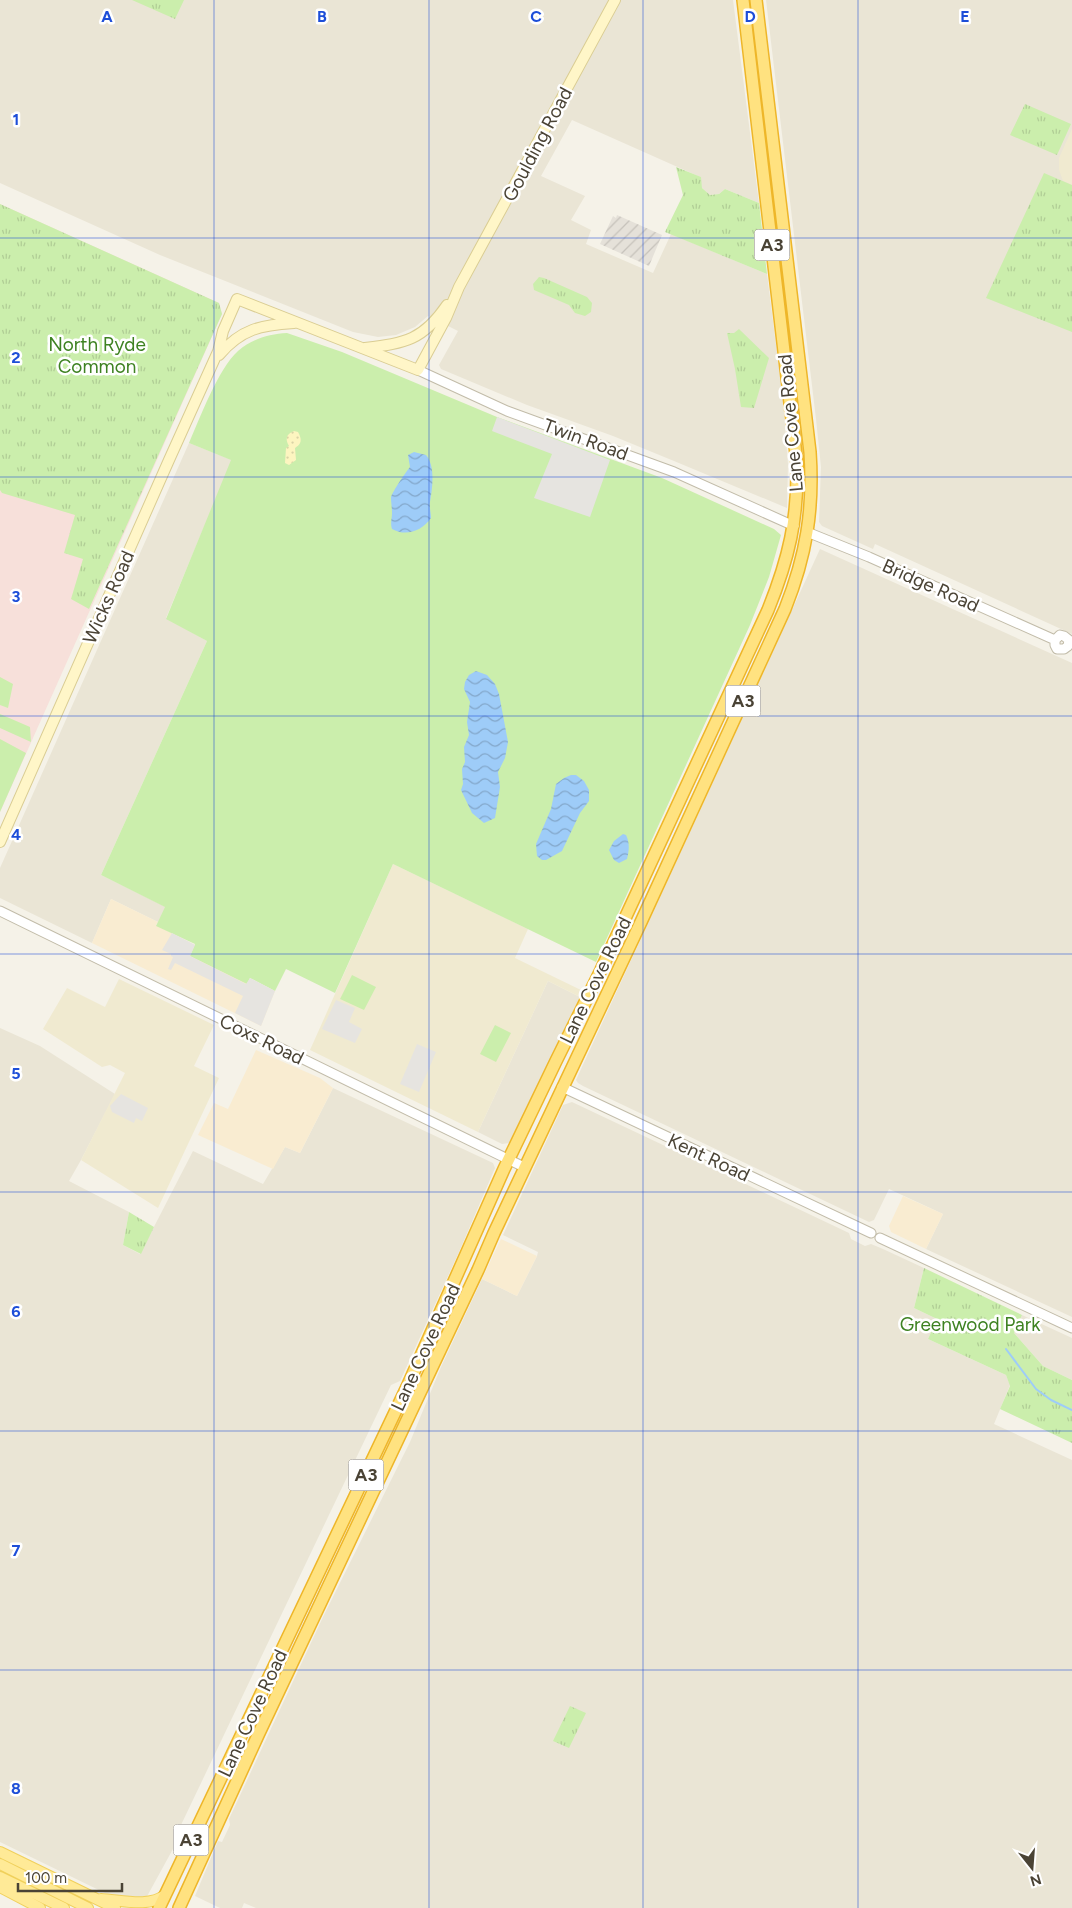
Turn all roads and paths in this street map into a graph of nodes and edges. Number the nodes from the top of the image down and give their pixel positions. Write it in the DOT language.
graph roads {
  1 [pos="615,0"];
  2 [pos="743,0"];
  3 [pos="756,0"];
  4 [pos="459,287"];
  5 [pos="240,300"];
  6 [pos="440,315"];
  7 [pos="299,323"];
  8 [pos="408,341"];
  9 [pos="364,348"];
  10 [pos="215,357"];
  11 [pos="415,369"];
  12 [pos="794,526"];
  13 [pos="807,532"];
  14 [pos="1070,647"];
  15 [pos="0,842"];
  16 [pos="0,911"];
  17 [pos="626,916"];
  18 [pos="641,922"];
  19 [pos="546,1080"];
  20 [pos="562,1088"];
  21 [pos="509,1160"];
  22 [pos="524,1167"];
  23 [pos="1072,1328"];
  24 [pos="0,1852"];
  25 [pos="0,1864"];
  26 [pos="0,1877"];
  27 [pos="0,1887"];
  28 [pos="165,1895"];
  29 [pos="95,1899"];
  30 [pos="40,1908"];
  31 [pos="64,1908"];
  32 [pos="88,1908"];
  33 [pos="115,1908"];
  34 [pos="159,1908"];
  35 [pos="179,1908"];
  1 -- 4 [label="main road, Goulding Road"];
  2 -- 12 [label="highway, Lane Cove Road / A3"];
  3 -- 13 [label="highway, Lane Cove Road / A3"];
  4 -- 6 [label="main road, Goulding Road"];
  4 -- 11 [label="main road, Goulding Road"];
  5 -- 7 [label="main road, Twin Road"];
  5 -- 10 [label="main road, Wicks Road"];
  6 -- 8 [label="main road, Goulding Road"];
  6 -- 11 [label="main road"];
  7 -- 9 [label="main road, Twin Road"];
  7 -- 10 [label="main road"];
  8 -- 9 [label="main road, Twin Road"];
  9 -- 11 [label="main road, Twin Road"];
  10 -- 15 [label="main road, Wicks Road"];
  11 -- 12 [label="street, Twin Road"];
  12 -- 13 [label="highway, Twin Road"];
  12 -- 17 [label="highway, Lane Cove Road / A3"];
  13 -- 14 [label="street, Bridge Road"];
  13 -- 18 [label="highway, Lane Cove Road / A3"];
  16 -- 21 [label="street, Coxs Road"];
  17 -- 18 [label="highway"];
  17 -- 19 [label="highway, Lane Cove Road / A3"];
  18 -- 20 [label="highway, Lane Cove Road / A3"];
  19 -- 20 [label="highway, Kent Road"];
  19 -- 21 [label="highway, Lane Cove Road / A3"];
  20 -- 22 [label="highway, Lane Cove Road / A3"];
  20 -- 23 [label="street, Kent Road"];
  21 -- 22 [label="street, Coxs Road"];
  21 -- 28 [label="highway, Lane Cove Road / A3"];
  22 -- 35 [label="highway, Lane Cove Road / A3"];
  24 -- 29 [label="main road"];
  25 -- 32 [label="main road"];
  26 -- 31 [label="main road"];
  27 -- 30 [label="main road"];
  28 -- 29 [label="main road"];
  28 -- 34 [label="highway, Lane Cove Road / A3"];
  29 -- 33 [label="main road"];
}
